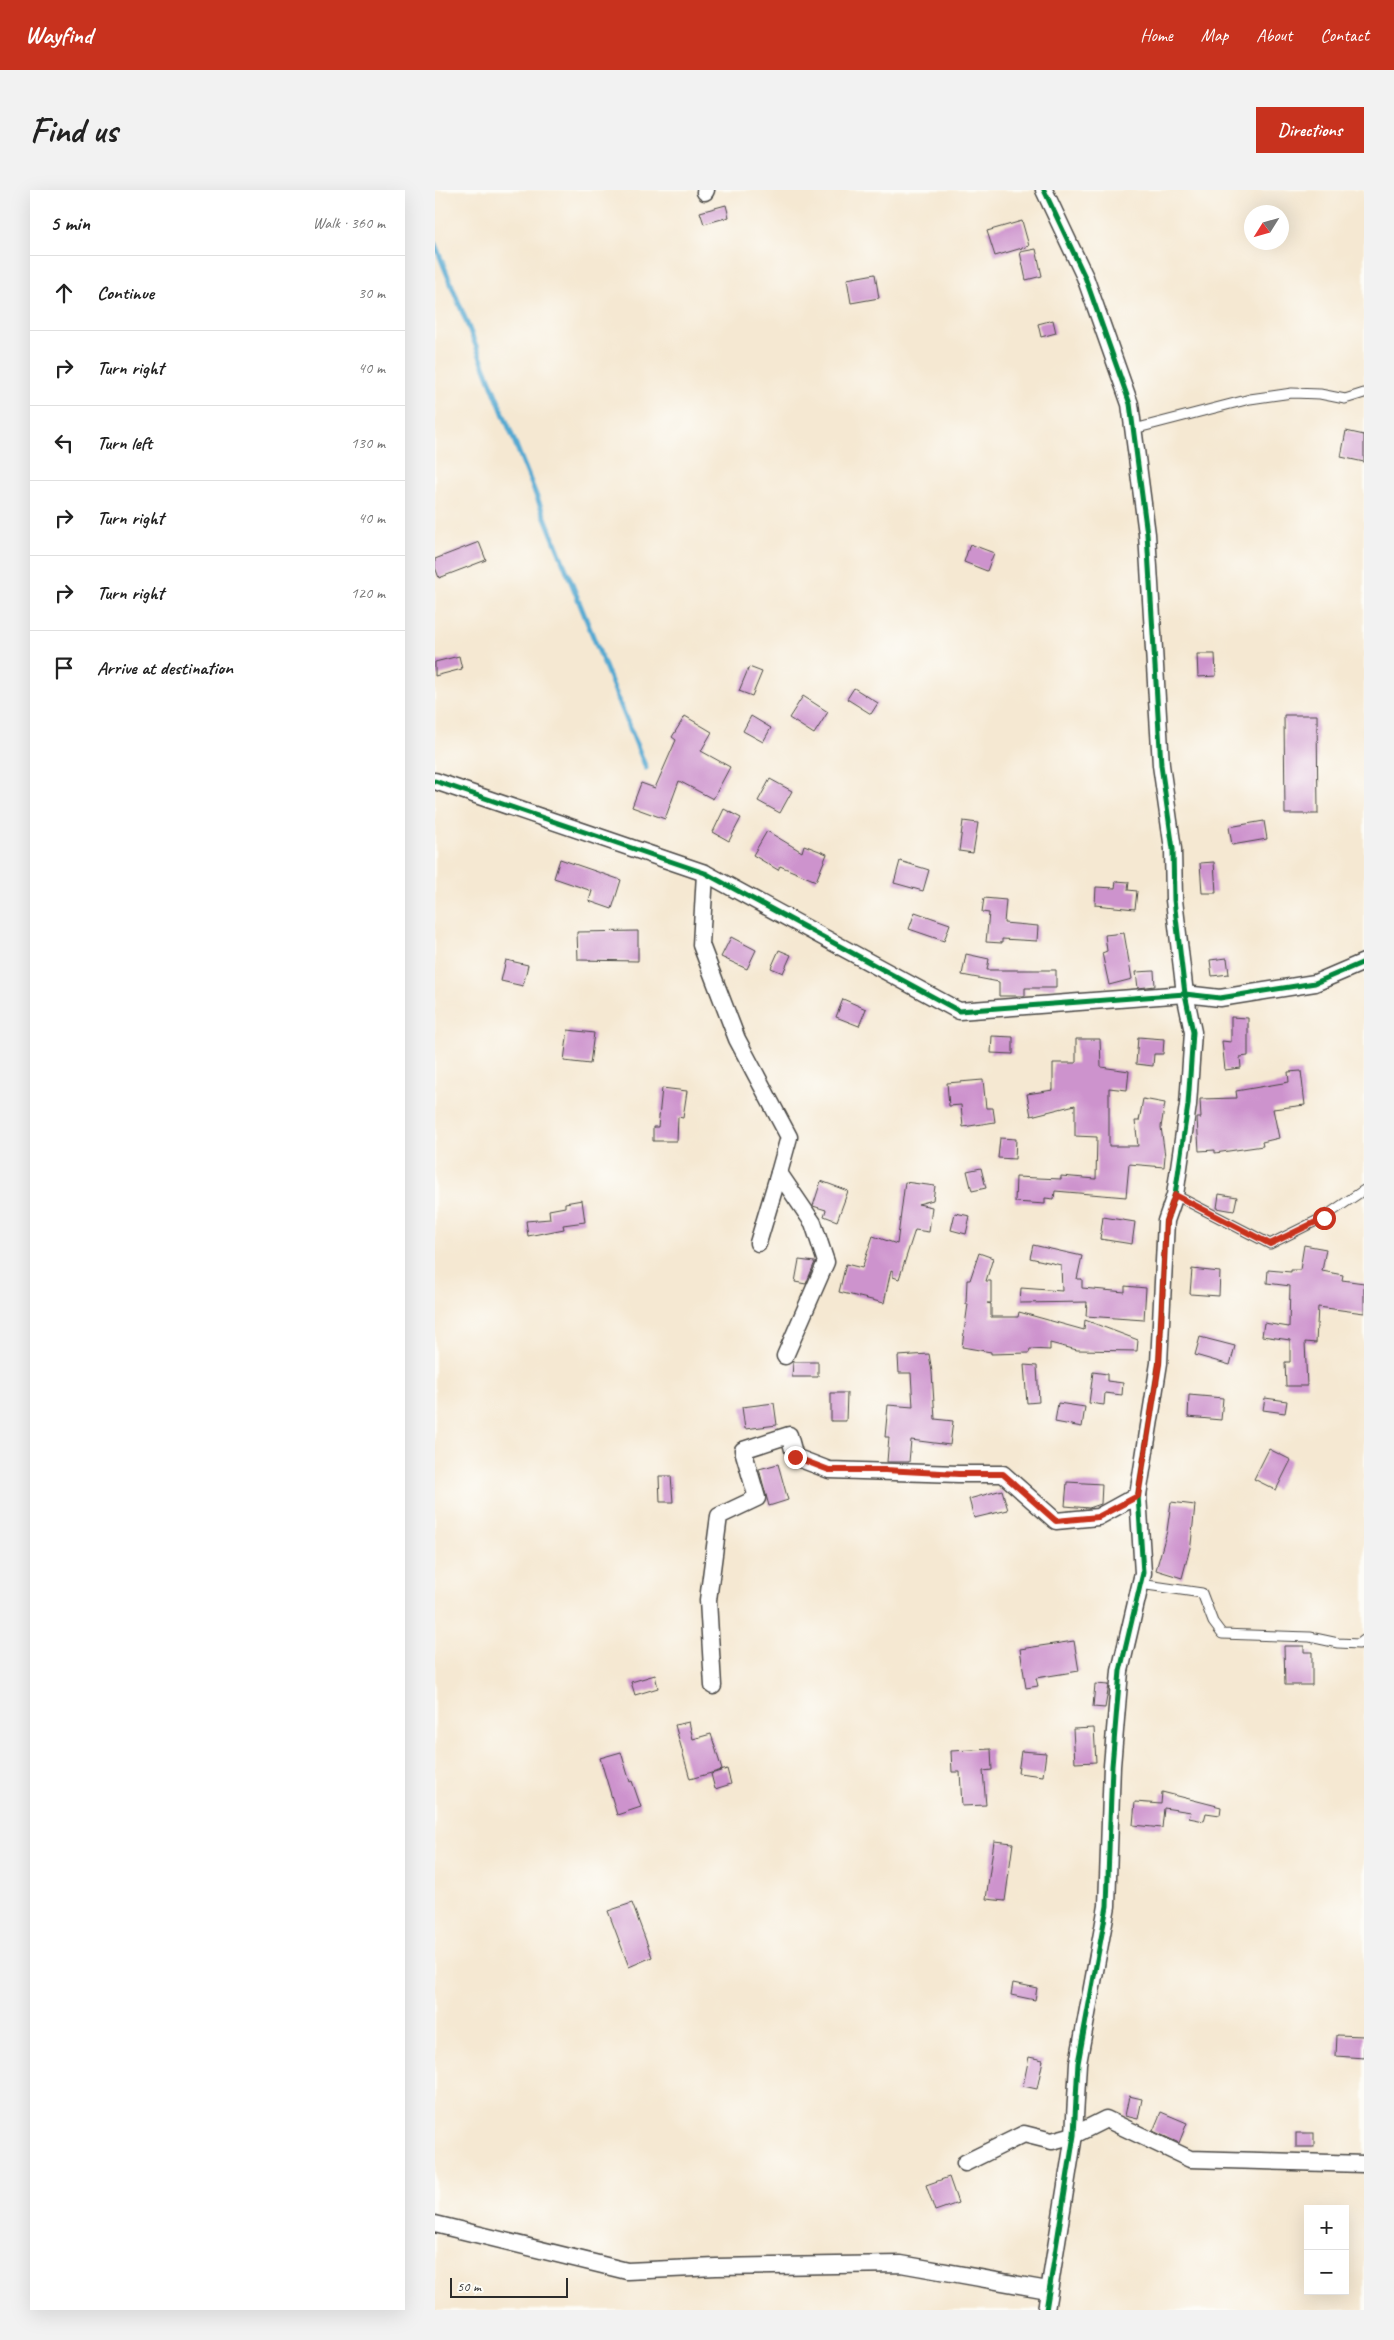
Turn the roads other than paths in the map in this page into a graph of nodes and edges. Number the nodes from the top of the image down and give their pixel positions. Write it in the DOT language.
graph roads {
  1 [pos="1044,190"];
  2 [pos="1364,393"];
  3 [pos="1134,430"];
  4 [pos="435,781"];
  5 [pos="705,873"];
  6 [pos="1364,962"];
  7 [pos="1185,994"];
  8 [pos="779,1173"];
  9 [pos="1364,1190"];
  10 [pos="1175,1195"];
  11 [pos="758,1243"];
  12 [pos="785,1356"];
  13 [pos="1138,1496"];
  14 [pos="1140,1584"];
  15 [pos="1364,1640"];
  16 [pos="713,1686"];
  17 [pos="1074,2135"];
  18 [pos="965,2163"];
  19 [pos="1364,2164"];
  20 [pos="435,2224"];
  21 [pos="1048,2290"];
  22 [pos="1046,2310"];
  1 -- 3 [label="street"];
  2 -- 3 [label="lane"];
  3 -- 7 [label="street"];
  4 -- 5 [label="street"];
  5 -- 7 [label="street"];
  5 -- 8 [label="street"];
  6 -- 7 [label="street"];
  7 -- 10 [label="street"];
  8 -- 11 [label="street"];
  8 -- 12 [label="street"];
  9 -- 10 [label="lane"];
  10 -- 13 [label="street"];
  13 -- 14 [label="street"];
  13 -- 16 [label="street"];
  14 -- 15 [label="lane"];
  14 -- 17 [label="street"];
  17 -- 18 [label="street"];
  17 -- 19 [label="street"];
  17 -- 21 [label="street"];
  20 -- 21 [label="street"];
  21 -- 22 [label="street"];
}
